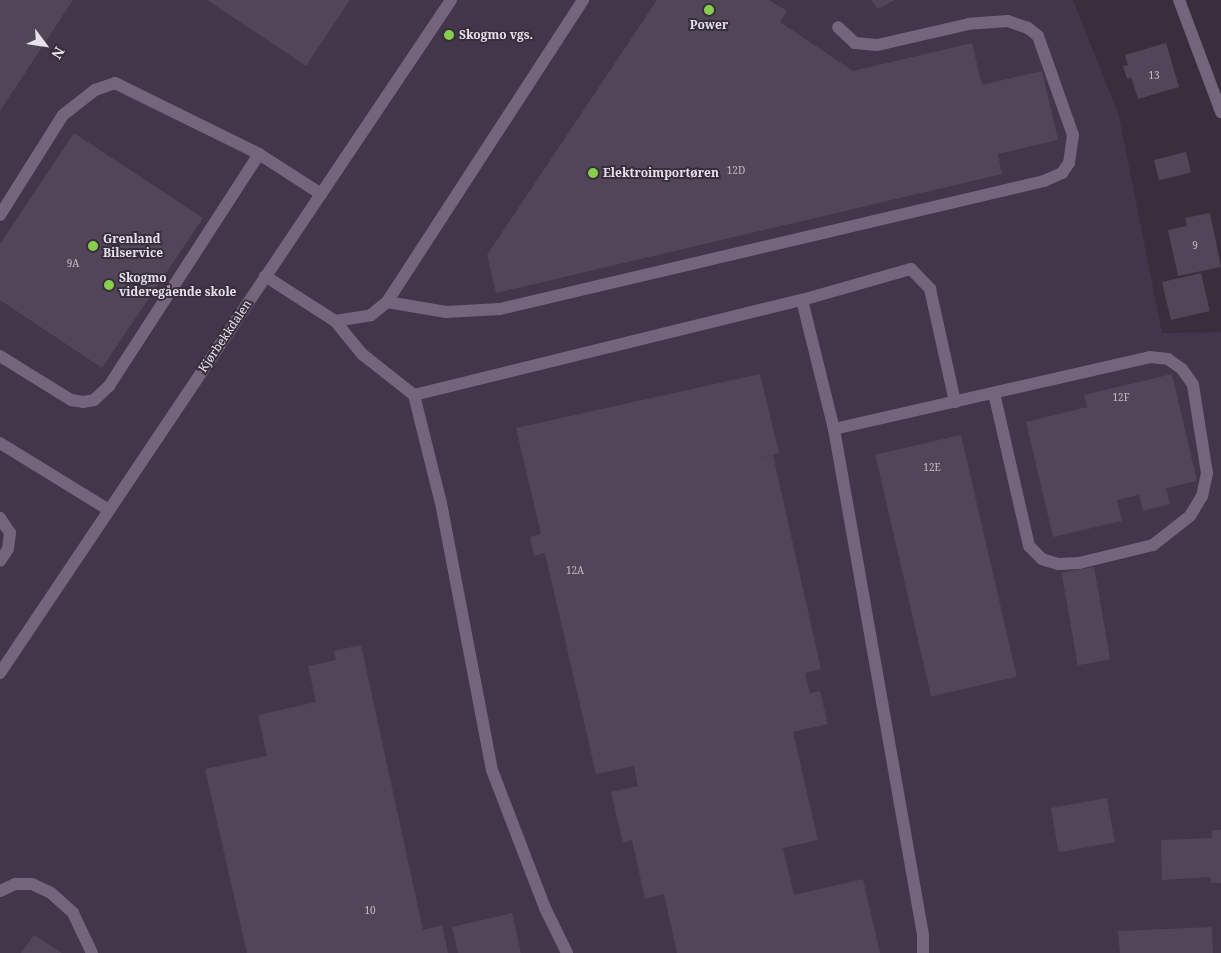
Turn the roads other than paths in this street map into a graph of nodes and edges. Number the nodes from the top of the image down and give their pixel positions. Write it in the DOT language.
graph roads {
  1 [pos="451,0"];
  2 [pos="583,0"];
  3 [pos="1179,0"];
  4 [pos="838,27"];
  5 [pos="1221,112"];
  6 [pos="259,154"];
  7 [pos="320,194"];
  8 [pos="0,214"];
  9 [pos="265,276"];
  10 [pos="802,300"];
  11 [pos="387,302"];
  12 [pos="335,321"];
  13 [pos="0,356"];
  14 [pos="994,393"];
  15 [pos="414,395"];
  16 [pos="955,402"];
  17 [pos="834,429"];
  18 [pos="0,443"];
  19 [pos="109,510"];
  20 [pos="0,518"];
  21 [pos="0,561"];
  22 [pos="0,673"];
  23 [pos="0,891"];
  24 [pos="92,953"];
  25 [pos="567,953"];
  26 [pos="923,953"];
  1 -- 7 [label="street, Kjørbekkdalen"];
  2 -- 11 [label="street"];
  3 -- 5 [label="street"];
  4 -- 11 [label="street"];
  6 -- 7 [label="street"];
  6 -- 8 [label="street"];
  6 -- 13 [label="street"];
  7 -- 9 [label="street, Kjørbekkdalen"];
  9 -- 12 [label="street"];
  9 -- 19 [label="street, Kjørbekkdalen"];
  10 -- 15 [label="street"];
  10 -- 16 [label="street"];
  10 -- 17 [label="street"];
  11 -- 12 [label="street"];
  12 -- 15 [label="street"];
  14 -- 14 [label="street"];
  14 -- 16 [label="street"];
  15 -- 25 [label="street"];
  16 -- 17 [label="street"];
  17 -- 26 [label="street"];
  18 -- 19 [label="street"];
  19 -- 22 [label="street, Kjørbekkdalen"];
  20 -- 21 [label="street"];
  23 -- 24 [label="street"];
}
